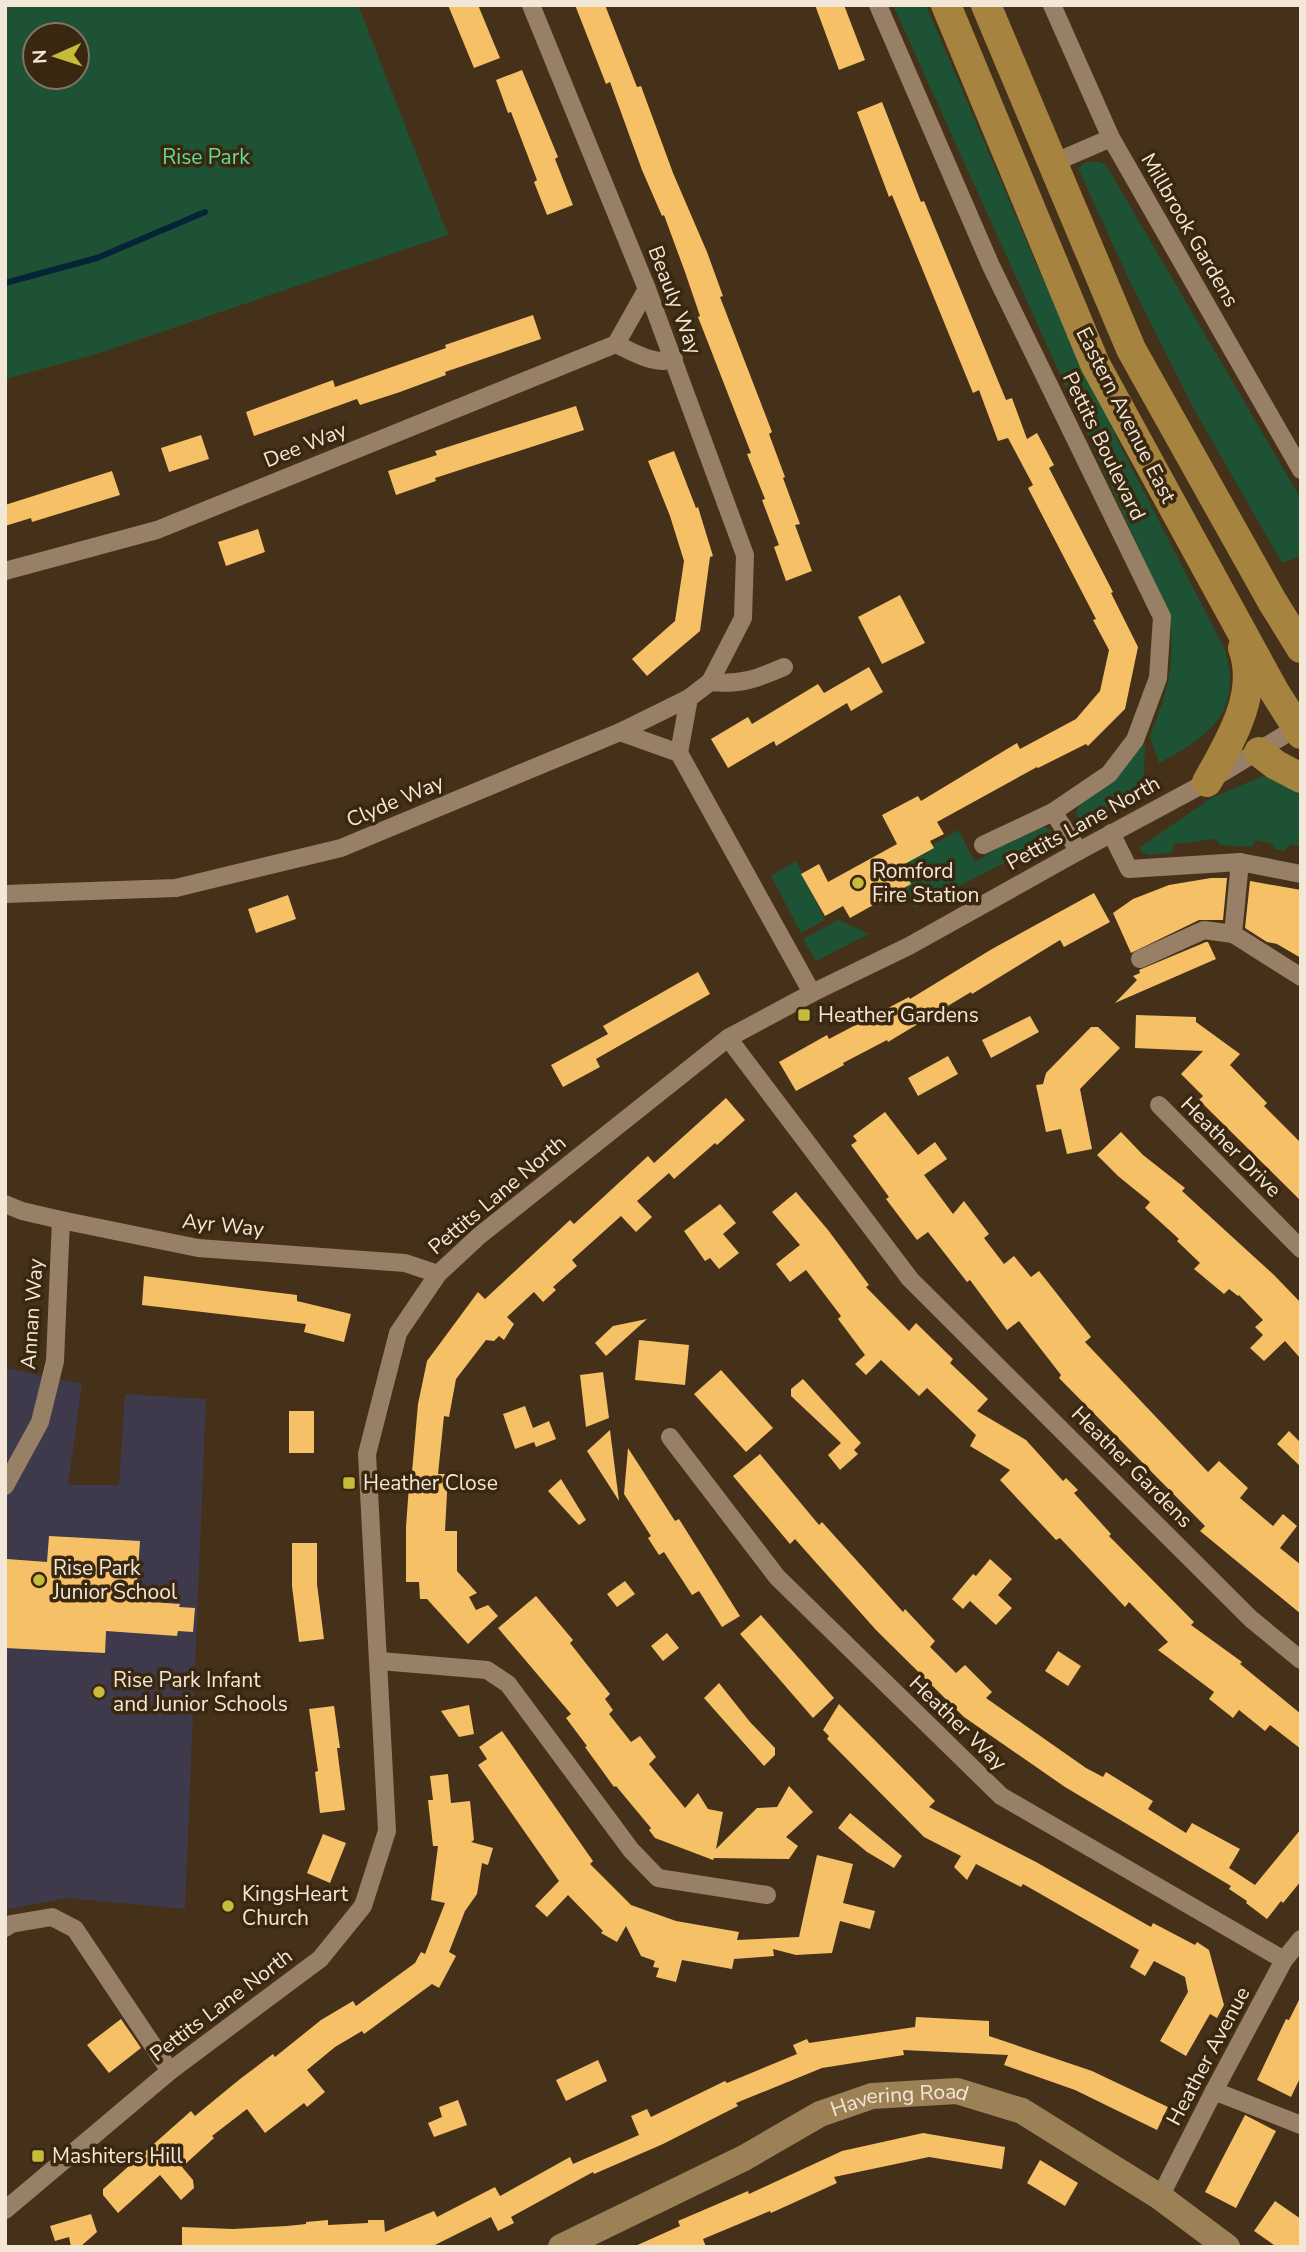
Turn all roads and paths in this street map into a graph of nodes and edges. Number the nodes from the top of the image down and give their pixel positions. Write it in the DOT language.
graph roads {
  1 [pos="531,5"];
  2 [pos="878,5"];
  3 [pos="946,5"];
  4 [pos="986,5"];
  5 [pos="1052,5"];
  6 [pos="1111,138"];
  7 [pos="1053,163"];
  8 [pos="647,289"];
  9 [pos="616,344"];
  10 [pos="674,359"];
  11 [pos="1301,470"];
  12 [pos="5,571"];
  13 [pos="1272,601"];
  14 [pos="1227,605"];
  15 [pos="743,618"];
  16 [pos="1301,618"];
  17 [pos="1301,648"];
  18 [pos="784,667"];
  19 [pos="710,682"];
  20 [pos="690,698"];
  21 [pos="1299,729"];
  22 [pos="620,732"];
  23 [pos="678,752"];
  24 [pos="1259,752"];
  25 [pos="1301,778"];
  26 [pos="1208,782"];
  27 [pos="1053,812"];
  28 [pos="1111,833"];
  29 [pos="983,845"];
  30 [pos="1079,851"];
  31 [pos="1240,862"];
  32 [pos="1301,874"];
  33 [pos="5,894"];
  34 [pos="1233,934"];
  35 [pos="1140,959"];
  36 [pos="1301,977"];
  37 [pos="812,993"];
  38 [pos="728,1038"];
  39 [pos="1159,1105"];
  40 [pos="5,1204"];
  41 [pos="61,1220"];
  42 [pos="1301,1250"];
  43 [pos="438,1274"];
  44 [pos="670,1437"];
  45 [pos="5,1486"];
  46 [pos="1301,1660"];
  47 [pos="380,1661"];
  48 [pos="767,1895"];
  49 [pos="5,1928"];
  50 [pos="1301,1939"];
  51 [pos="1284,1960"];
  52 [pos="170,2071"];
  53 [pos="1214,2091"];
  54 [pos="1301,2125"];
  55 [pos="1160,2197"];
  56 [pos="5,2210"];
  57 [pos="561,2247"];
  58 [pos="1227,2247"];
  1 -- 8 [label="street, Beauly Way"];
  2 -- 27 [label="street, Pettits Boulevard"];
  3 -- 14 [label="highway, Eastern Avenue East"];
  4 -- 7 [label="highway, Eastern Avenue East"];
  5 -- 6 [label="street, Millbrook Gardens"];
  6 -- 7 [label="street"];
  6 -- 11 [label="street, Millbrook Gardens"];
  7 -- 13 [label="highway, Eastern Avenue East"];
  8 -- 9 [label="street"];
  8 -- 10 [label="street, Beauly Way"];
  9 -- 10 [label="street"];
  9 -- 12 [label="street, Dee Way"];
  10 -- 15 [label="street, Beauly Way"];
  13 -- 16 [label="highway"];
  13 -- 17 [label="highway, Eastern Avenue East"];
  14 -- 21 [label="highway, Eastern Avenue East"];
  14 -- 26 [label="highway"];
  15 -- 19 [label="street, Clyde Way"];
  18 -- 19 [label="street"];
  19 -- 20 [label="street, Clyde Way"];
  20 -- 22 [label="street, Clyde Way"];
  20 -- 23 [label="street"];
  21 -- 24 [label="street, Pettits Lane North"];
  22 -- 23 [label="street"];
  22 -- 33 [label="street, Clyde Way"];
  23 -- 37 [label="street"];
  24 -- 25 [label="highway"];
  24 -- 26 [label="street, Pettits Lane North"];
  26 -- 28 [label="street, Pettits Lane North"];
  27 -- 29 [label="street, Pettits Boulevard"];
  27 -- 30 [label="street"];
  28 -- 30 [label="street, Pettits Lane North"];
  28 -- 31 [label="street"];
  30 -- 37 [label="street, Pettits Lane North"];
  31 -- 32 [label="street"];
  31 -- 34 [label="street"];
  34 -- 35 [label="street"];
  34 -- 36 [label="street"];
  37 -- 38 [label="street, Pettits Lane North"];
  38 -- 43 [label="street, Pettits Lane North"];
  38 -- 46 [label="street, Heather Gardens"];
  39 -- 42 [label="street, Heather Drive"];
  40 -- 41 [label="street, Ayr Way"];
  41 -- 43 [label="street, Ayr Way"];
  41 -- 45 [label="street, Annan Way"];
  43 -- 47 [label="street, Pettits Lane North"];
  44 -- 51 [label="street, Heather Way"];
  47 -- 48 [label="street"];
  47 -- 52 [label="street, Pettits Lane North"];
  49 -- 52 [label="street"];
  50 -- 51 [label="street, Heather Avenue"];
  51 -- 53 [label="street, Heather Avenue"];
  52 -- 56 [label="street, Pettits Lane North"];
  53 -- 54 [label="street"];
  53 -- 55 [label="street, Heather Avenue"];
  55 -- 57 [label="main road, Havering Road"];
  55 -- 58 [label="main road, Havering Road"];
}
